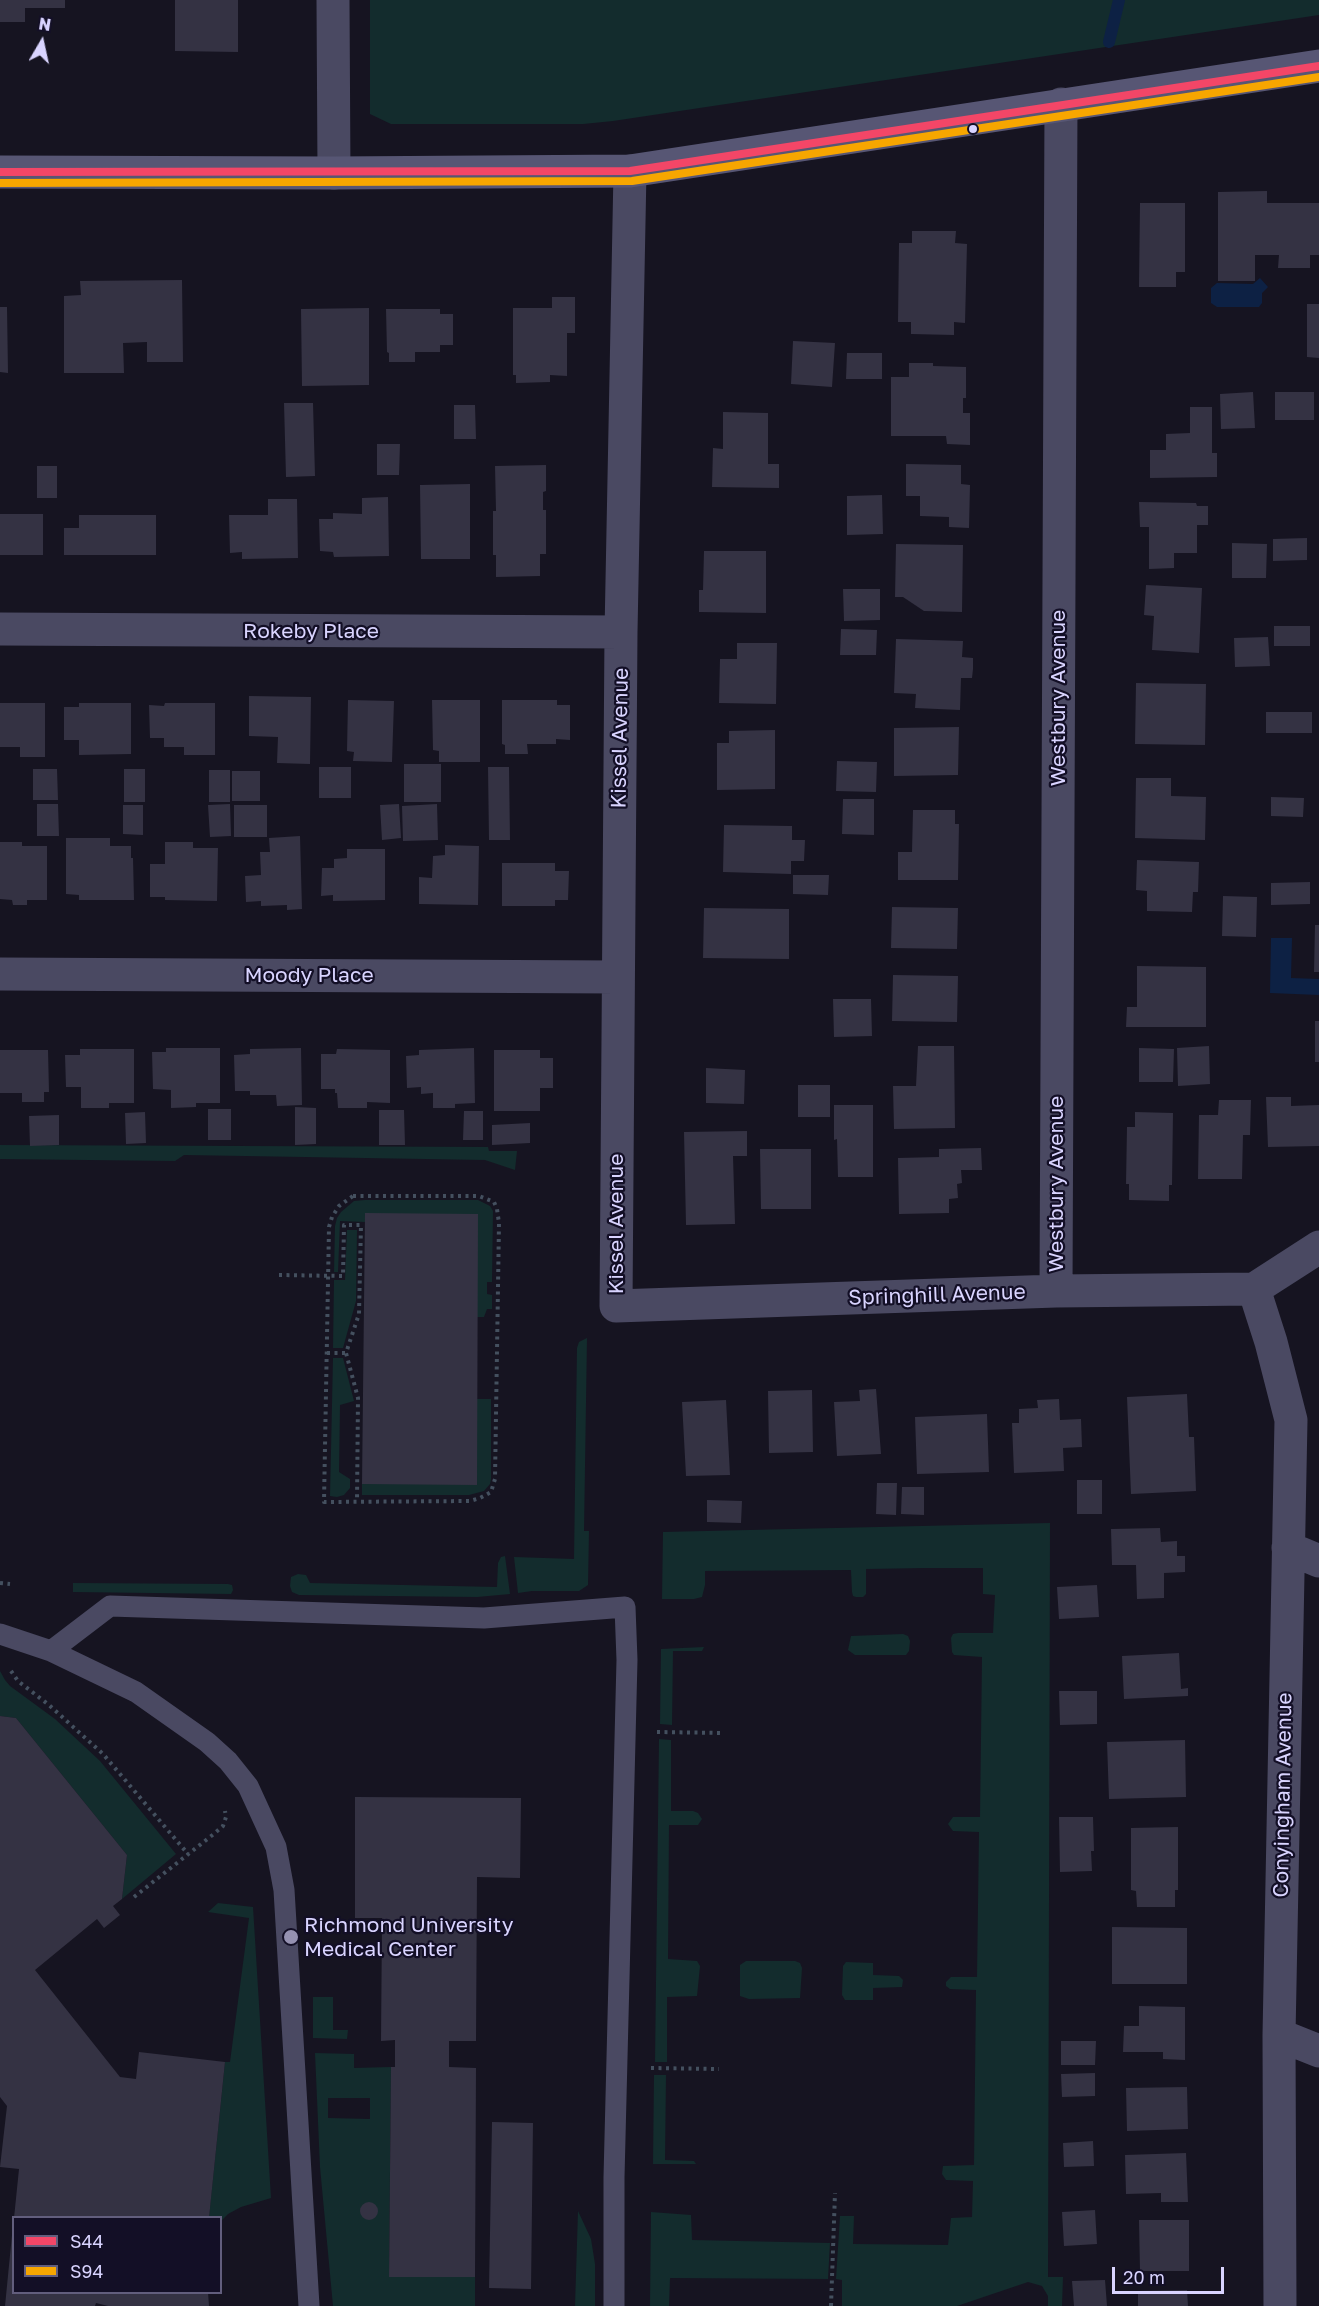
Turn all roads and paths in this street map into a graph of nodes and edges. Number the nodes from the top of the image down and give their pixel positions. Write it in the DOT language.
graph roads {
  1 [pos="333,0"];
  2 [pos="1319,66"];
  3 [pos="1061,104"];
  4 [pos="630,171"];
  5 [pos="0,172"];
  6 [pos="334,173"];
  7 [pos="0,629"];
  8 [pos="621,632"];
  9 [pos="0,974"];
  10 [pos="618,977"];
  11 [pos="1319,1247"];
  12 [pos="279,1275"];
  13 [pos="329,1277"];
  14 [pos="1254,1289"];
  15 [pos="1056,1291"];
  16 [pos="616,1306"];
  17 [pos="327,1353"];
  18 [pos="346,1353"];
  19 [pos="357,1501"];
  20 [pos="1288,1548"];
  21 [pos="1319,1561"];
  22 [pos="0,1583"];
  23 [pos="10,1584"];
  24 [pos="0,1634"];
  25 [pos="51,1651"];
  26 [pos="8,1661"];
  27 [pos="657,1732"];
  28 [pos="724,1733"];
  29 [pos="220,1803"];
  30 [pos="188,1854"];
  31 [pos="134,1897"];
  32 [pos="1278,2035"];
  33 [pos="1319,2051"];
  34 [pos="651,2068"];
  35 [pos="719,2069"];
  36 [pos="835,2193"];
  37 [pos="309,2306"];
  38 [pos="614,2306"];
  39 [pos="831,2306"];
  40 [pos="1280,2306"];
  1 -- 6 [label="street"];
  2 -- 3 [label="street"];
  3 -- 4 [label="street"];
  3 -- 15 [label="street, Westbury Avenue"];
  4 -- 6 [label="street"];
  4 -- 8 [label="street, Kissel Avenue"];
  5 -- 6 [label="street"];
  7 -- 8 [label="street, Rokeby Place"];
  8 -- 10 [label="street, Kissel Avenue"];
  9 -- 10 [label="street, Moody Place"];
  10 -- 16 [label="street, Kissel Avenue"];
  11 -- 14 [label="street"];
  12 -- 13 [label="path"];
  13 -- 17 [label="path"];
  13 -- 18 [label="path"];
  13 -- 19 [label="path"];
  14 -- 15 [label="street, Springhill Avenue"];
  14 -- 20 [label="street, Conyingham Avenue"];
  15 -- 16 [label="street, Springhill Avenue"];
  17 -- 18 [label="path"];
  17 -- 19 [label="path"];
  18 -- 19 [label="path"];
  20 -- 21 [label="street"];
  20 -- 32 [label="street, Conyingham Avenue"];
  22 -- 23 [label="path"];
  24 -- 25 [label="lane"];
  25 -- 37 [label="lane"];
  25 -- 38 [label="lane"];
  26 -- 30 [label="path"];
  27 -- 28 [label="path"];
  29 -- 30 [label="path"];
  30 -- 31 [label="path"];
  32 -- 33 [label="street"];
  32 -- 40 [label="street, Conyingham Avenue"];
  34 -- 35 [label="path"];
  36 -- 39 [label="path"];
}
